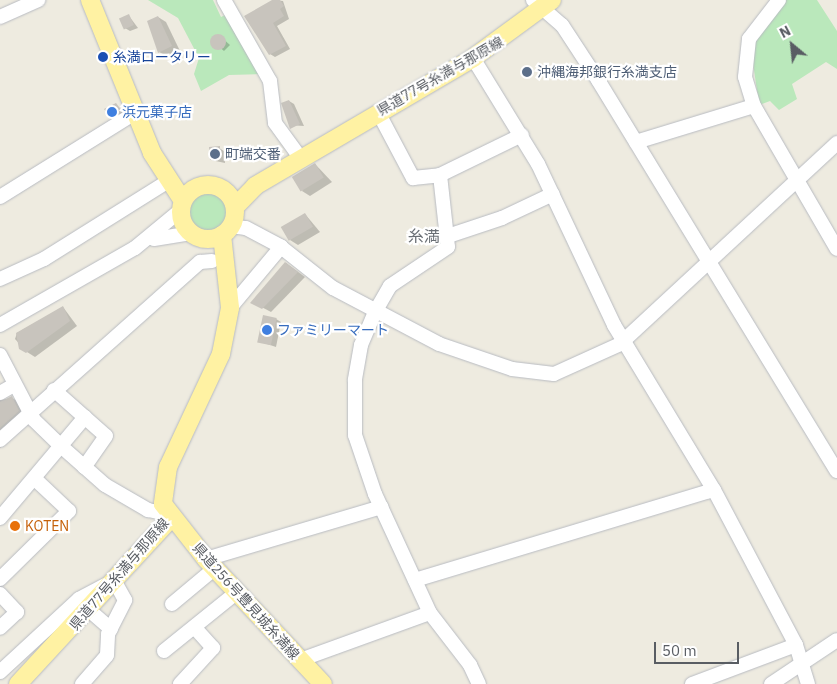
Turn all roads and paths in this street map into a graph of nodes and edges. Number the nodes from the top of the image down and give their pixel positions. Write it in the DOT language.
graph roads {
  1 [pos="38,0"];
  2 [pos="90,0"];
  3 [pos="224,0"];
  4 [pos="780,0"];
  5 [pos="543,3"];
  6 [pos="0,17"];
  7 [pos="473,58"];
  8 [pos="754,106"];
  9 [pos="138,110"];
  10 [pos="378,112"];
  11 [pos="522,135"];
  12 [pos="149,139"];
  13 [pos="636,142"];
  14 [pos="322,143"];
  15 [pos="837,143"];
  16 [pos="297,153"];
  17 [pos="440,175"];
  18 [pos="170,180"];
  19 [pos="796,180"];
  20 [pos="199,187"];
  21 [pos="220,188"];
  22 [pos="552,194"];
  23 [pos="0,197"];
  24 [pos="182,205"];
  25 [pos="220,225"];
  26 [pos="448,236"];
  27 [pos="282,247"];
  28 [pos="135,248"];
  29 [pos="837,249"];
  30 [pos="707,258"];
  31 [pos="212,261"];
  32 [pos="0,279"];
  33 [pos="230,308"];
  34 [pos="375,312"];
  35 [pos="0,325"];
  36 [pos="224,339"];
  37 [pos="624,339"];
  38 [pos="0,355"];
  39 [pos="14,385"];
  40 [pos="54,390"];
  41 [pos="0,393"];
  42 [pos="29,411"];
  43 [pos="85,417"];
  44 [pos="0,440"];
  45 [pos="62,448"];
  46 [pos="84,467"];
  47 [pos="837,471"];
  48 [pos="36,480"];
  49 [pos="714,490"];
  50 [pos="381,507"];
  51 [pos="170,516"];
  52 [pos="0,518"];
  53 [pos="211,563"];
  54 [pos="0,579"];
  55 [pos="111,580"];
  56 [pos="415,580"];
  57 [pos="237,592"];
  58 [pos="0,594"];
  59 [pos="172,604"];
  60 [pos="88,610"];
  61 [pos="430,613"];
  62 [pos="0,628"];
  63 [pos="195,628"];
  64 [pos="111,629"];
  65 [pos="837,640"];
  66 [pos="796,645"];
  67 [pos="164,651"];
  68 [pos="300,660"];
  69 [pos="804,663"];
  70 [pos="0,672"];
  71 [pos="18,684"];
  72 [pos="82,684"];
  73 [pos="180,684"];
  74 [pos="322,684"];
  75 [pos="479,684"];
  76 [pos="692,684"];
  77 [pos="771,684"];
  78 [pos="808,684"];
  1 -- 6 [label="street"];
  2 -- 9 [label="main road"];
  3 -- 16 [label="street"];
  4 -- 8 [label="street"];
  5 -- 7 [label="main road, 県道77号糸満与那原線"];
  5 -- 13 [label="street"];
  7 -- 10 [label="main road, 県道77号糸満与那原線"];
  7 -- 11 [label="street"];
  8 -- 13 [label="street"];
  8 -- 19 [label="street"];
  9 -- 12 [label="main road"];
  9 -- 23 [label="street"];
  10 -- 14 [label="main road, 県道77号糸満与那原線"];
  10 -- 17 [label="street"];
  11 -- 17 [label="street"];
  11 -- 22 [label="street"];
  12 -- 18 [label="main road"];
  12 -- 20 [label="main road"];
  13 -- 30 [label="street"];
  14 -- 16 [label="main road, 県道77号糸満与那原線"];
  14 -- 25 [label="main road, 県道77号糸満与那原線"];
  15 -- 19 [label="street"];
  16 -- 21 [label="main road, 県道77号糸満与那原線"];
  17 -- 26 [label="street"];
  18 -- 24 [label="main road"];
  18 -- 32 [label="street"];
  19 -- 29 [label="street"];
  19 -- 30 [label="street"];
  20 -- 21 [label="main road"];
  20 -- 24 [label="main road"];
  21 -- 25 [label="main road"];
  22 -- 26 [label="street"];
  22 -- 37 [label="street"];
  24 -- 25 [label="main road"];
  24 -- 28 [label="street"];
  25 -- 27 [label="street"];
  25 -- 28 [label="street"];
  25 -- 31 [label="main road, 県道77号糸満与那原線"];
  25 -- 33 [label="main road, 県道77号糸満与那原線"];
  26 -- 34 [label="street"];
  27 -- 33 [label="street"];
  27 -- 34 [label="street"];
  28 -- 35 [label="street"];
  30 -- 37 [label="street"];
  30 -- 47 [label="street"];
  31 -- 36 [label="main road, 県道77号糸満与那原線"];
  31 -- 40 [label="street"];
  33 -- 36 [label="main road, 県道77号糸満与那原線"];
  34 -- 37 [label="street"];
  34 -- 50 [label="street"];
  36 -- 51 [label="main road, 県道77号糸満与那原線"];
  37 -- 49 [label="street"];
  38 -- 39 [label="street"];
  39 -- 41 [label="street"];
  39 -- 42 [label="street"];
  40 -- 42 [label="street"];
  40 -- 43 [label="street"];
  42 -- 44 [label="street"];
  42 -- 45 [label="street"];
  43 -- 45 [label="street"];
  43 -- 46 [label="street"];
  45 -- 46 [label="street"];
  45 -- 48 [label="street"];
  46 -- 51 [label="street"];
  48 -- 52 [label="street"];
  48 -- 54 [label="street"];
  49 -- 56 [label="street"];
  49 -- 66 [label="street"];
  50 -- 53 [label="street"];
  50 -- 56 [label="street"];
  51 -- 53 [label="main road, 県道256号豊見城糸満線"];
  51 -- 55 [label="main road, 県道77号糸満与那原線"];
  53 -- 57 [label="main road, 県道256号豊見城糸満線"];
  53 -- 59 [label="street"];
  55 -- 60 [label="main road, 県道77号糸満与那原線"];
  55 -- 64 [label="street"];
  55 -- 70 [label="street"];
  56 -- 61 [label="street"];
  57 -- 63 [label="street"];
  57 -- 68 [label="main road, 県道256号豊見城糸満線"];
  58 -- 62 [label="street"];
  60 -- 64 [label="street"];
  60 -- 71 [label="main road, 県道77号糸満与那原線"];
  61 -- 68 [label="street"];
  61 -- 75 [label="street"];
  63 -- 67 [label="street"];
  63 -- 73 [label="street"];
  64 -- 72 [label="street"];
  65 -- 69 [label="street"];
  66 -- 69 [label="street"];
  66 -- 76 [label="street"];
  68 -- 74 [label="main road, 県道256号豊見城糸満線"];
  69 -- 77 [label="street"];
  69 -- 78 [label="street"];
}
